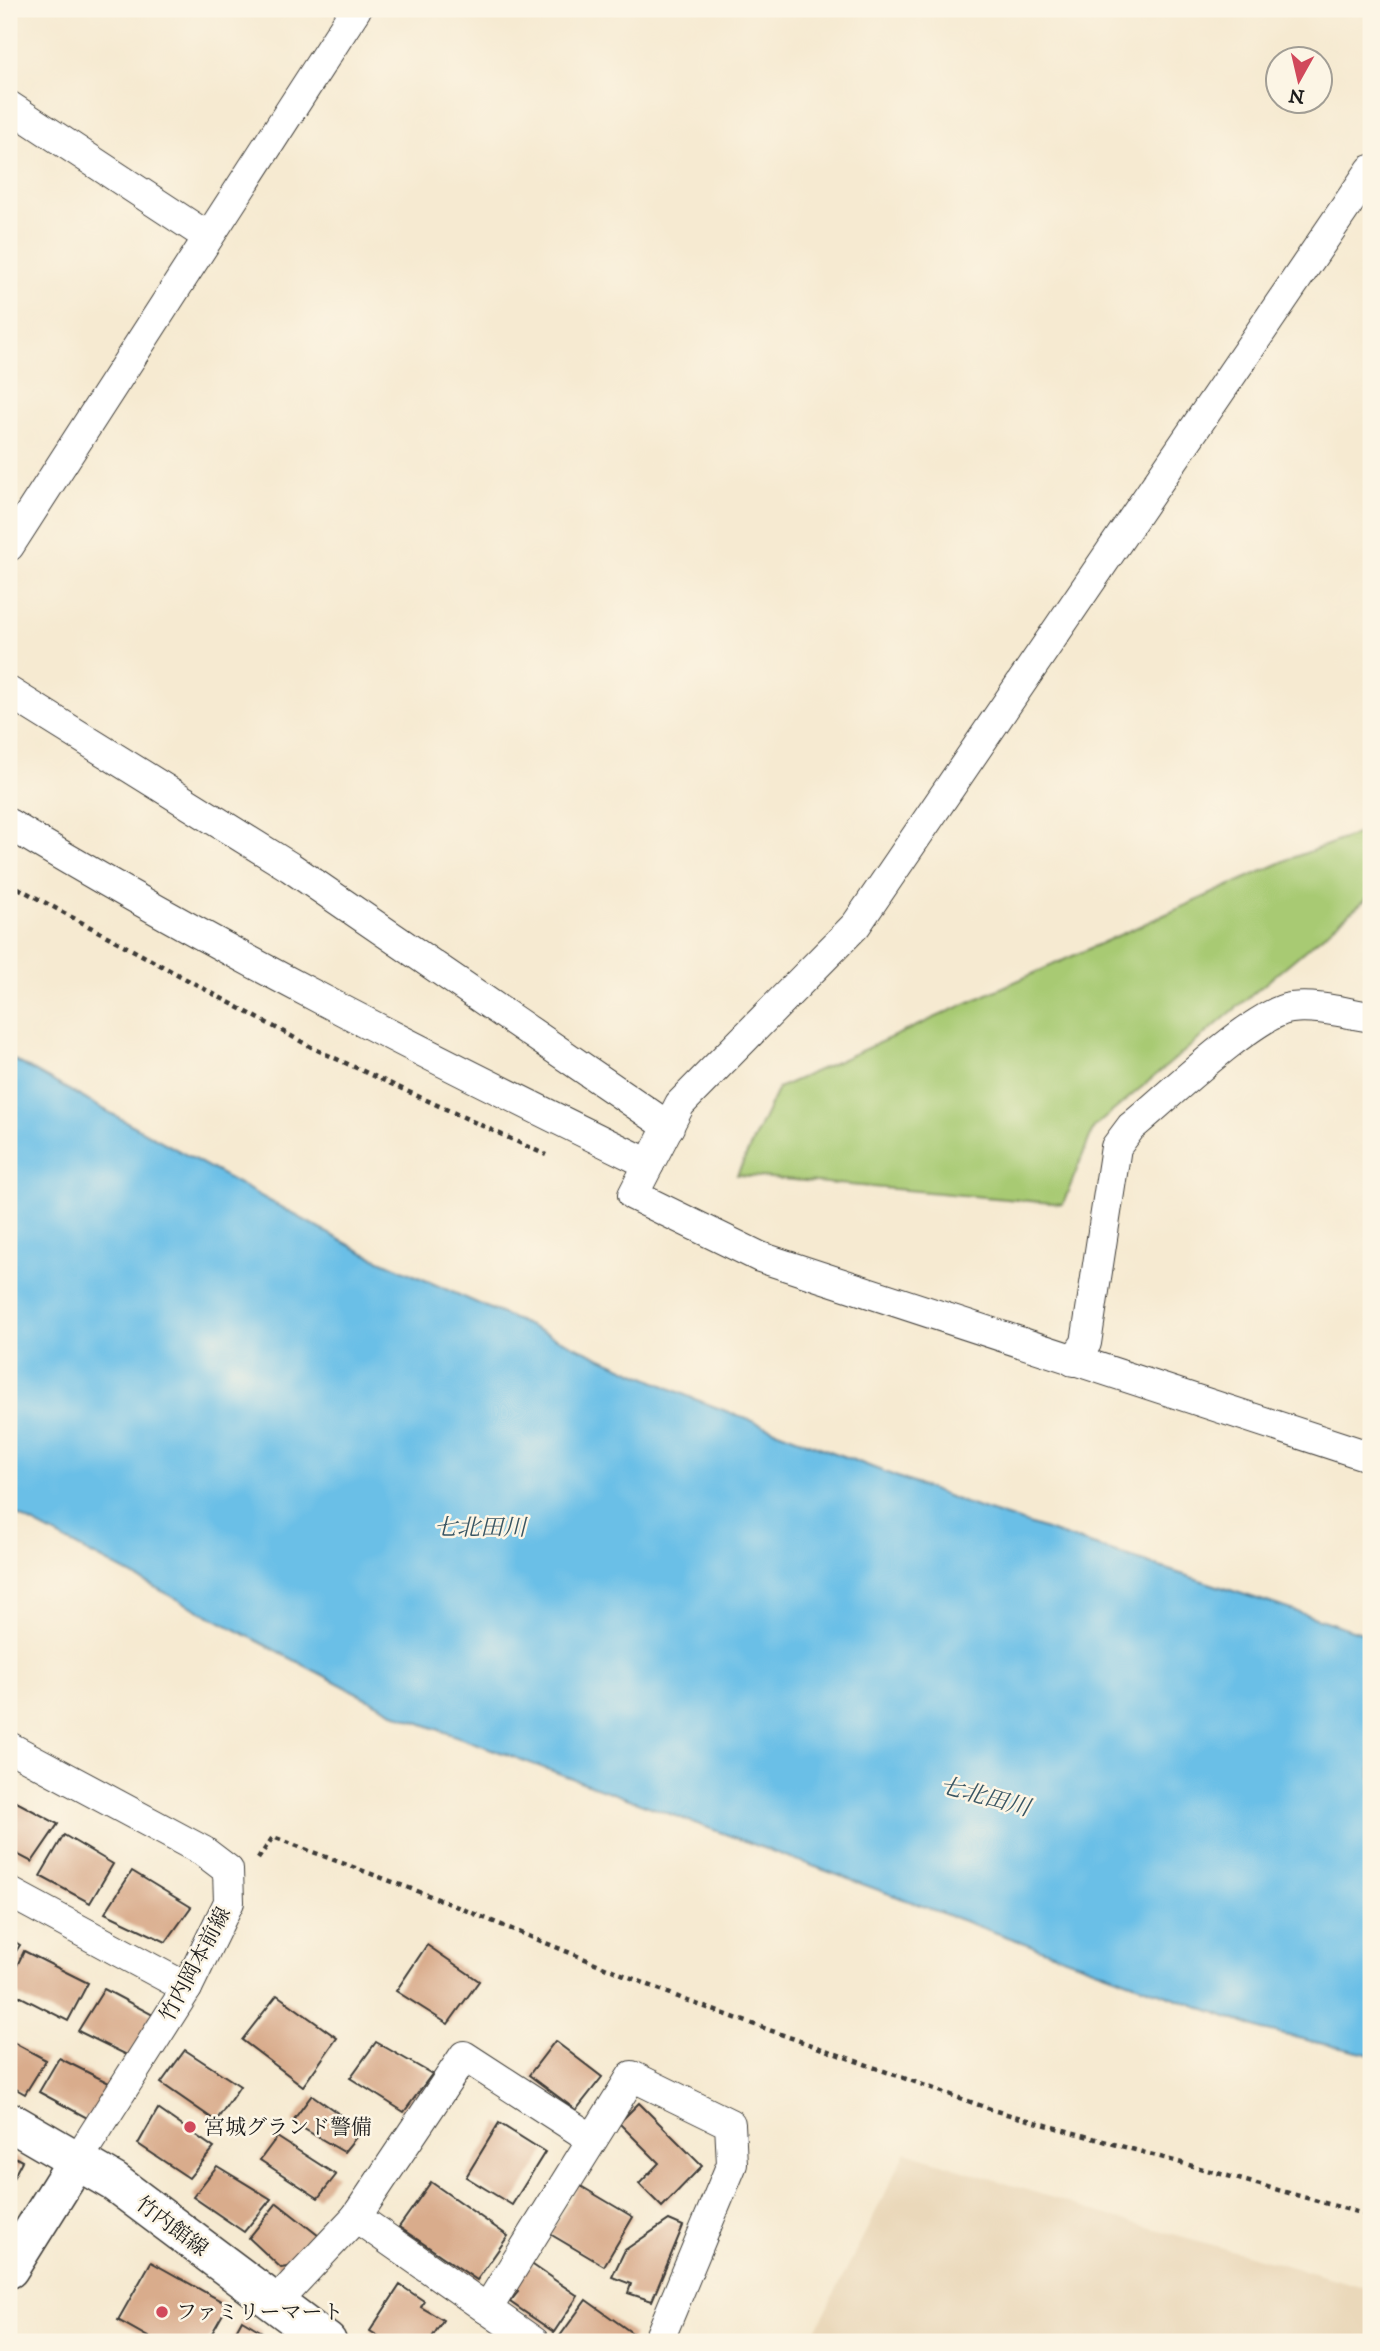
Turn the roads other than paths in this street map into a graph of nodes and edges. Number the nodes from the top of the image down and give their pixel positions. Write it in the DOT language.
graph roads {
  1 [pos="356,9"];
  2 [pos="9,106"];
  3 [pos="1371,170"];
  4 [pos="208,237"];
  5 [pos="9,546"];
  6 [pos="9,692"];
  7 [pos="9,824"];
  8 [pos="1371,1017"];
  9 [pos="669,1127"];
  10 [pos="649,1164"];
  11 [pos="1073,1361"];
  12 [pos="1371,1457"];
  13 [pos="9,1747"];
  14 [pos="9,1892"];
  15 [pos="187,1988"];
  16 [pos="9,2121"];
  17 [pos="592,2139"];
  18 [pos="78,2159"];
  19 [pos="356,2217"];
  20 [pos="9,2269"];
  21 [pos="274,2304"];
  22 [pos="487,2309"];
  23 [pos="327,2342"];
  24 [pos="534,2342"];
  25 [pos="657,2342"];
  1 -- 4 [label="street"];
  2 -- 4 [label="street"];
  3 -- 9 [label="street"];
  4 -- 5 [label="street"];
  6 -- 9 [label="street"];
  7 -- 10 [label="street"];
  8 -- 11 [label="street"];
  9 -- 10 [label="street"];
  10 -- 11 [label="street"];
  11 -- 12 [label="street"];
  13 -- 15 [label="street, 竹内岡本前線"];
  14 -- 15 [label="street"];
  15 -- 18 [label="street, 竹内岡本前線"];
  16 -- 18 [label="street, 竹内館線"];
  17 -- 19 [label="street"];
  17 -- 22 [label="street"];
  17 -- 25 [label="street"];
  18 -- 20 [label="street"];
  18 -- 21 [label="street, 竹内館線"];
  19 -- 21 [label="street"];
  19 -- 22 [label="street"];
  21 -- 23 [label="street, 竹内館線"];
  22 -- 24 [label="street"];
}
